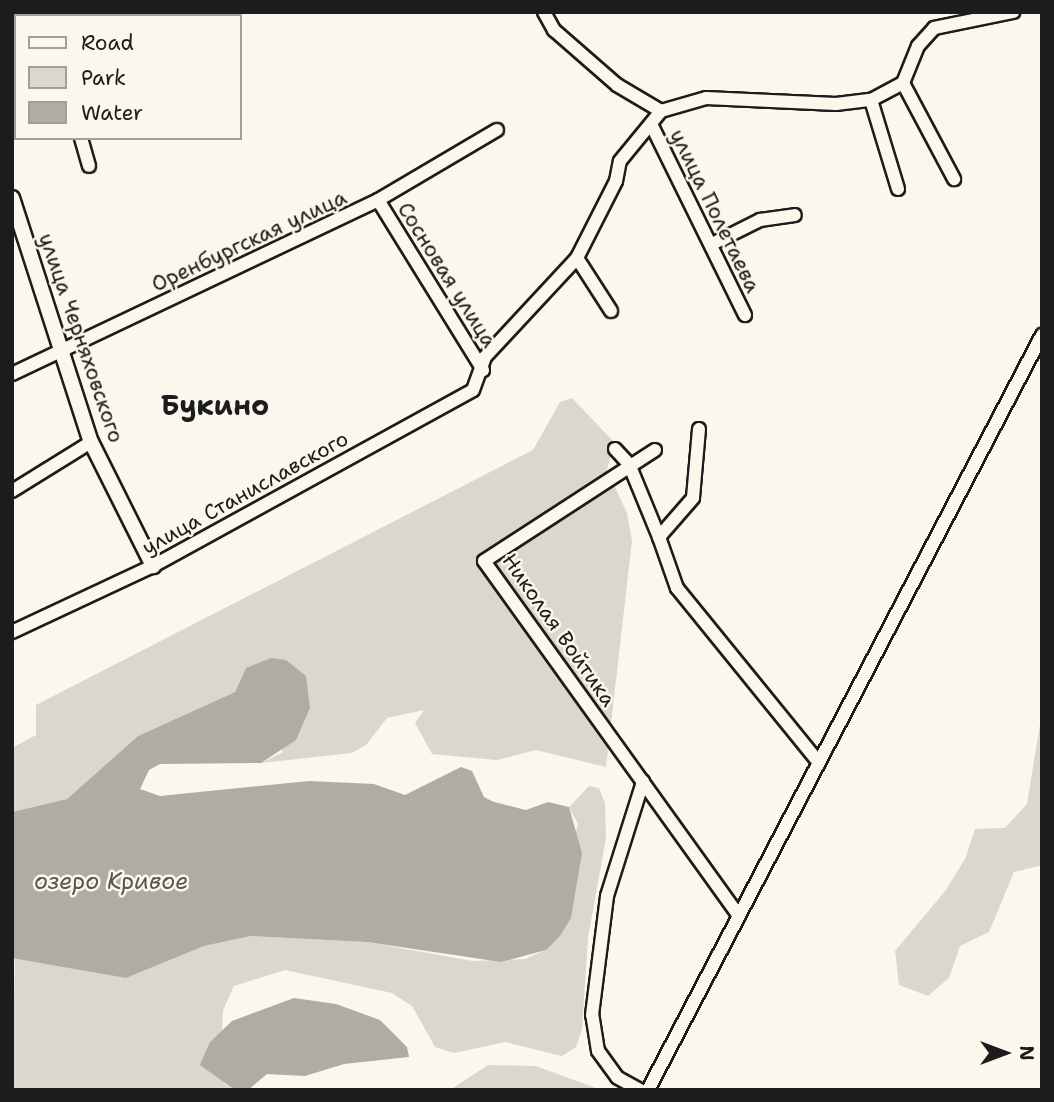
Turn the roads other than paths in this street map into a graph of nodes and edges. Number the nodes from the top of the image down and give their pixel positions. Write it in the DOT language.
graph roads {
  1 [pos="544,12"];
  2 [pos="1013,12"];
  3 [pos="903,83"];
  4 [pos="871,100"];
  5 [pos="661,111"];
  6 [pos="651,124"];
  7 [pos="496,130"];
  8 [pos="82,140"];
  9 [pos="89,166"];
  10 [pos="954,179"];
  11 [pos="898,189"];
  12 [pos="12,198"];
  13 [pos="379,200"];
  14 [pos="795,215"];
  15 [pos="712,244"];
  16 [pos="577,258"];
  17 [pos="611,312"];
  18 [pos="745,315"];
  19 [pos="1042,335"];
  20 [pos="61,351"];
  21 [pos="483,370"];
  22 [pos="12,374"];
  23 [pos="699,429"];
  24 [pos="91,442"];
  25 [pos="615,449"];
  26 [pos="655,450"];
  27 [pos="630,467"];
  28 [pos="12,492"];
  29 [pos="659,537"];
  30 [pos="153,566"];
  31 [pos="12,632"];
  32 [pos="818,763"];
  33 [pos="643,782"];
  34 [pos="739,916"];
  35 [pos="640,1090"];
  36 [pos="648,1090"];
  1 -- 5 [label="street"];
  2 -- 3 [label="street"];
  3 -- 4 [label="street, улица Полетаева"];
  3 -- 10 [label="street"];
  4 -- 5 [label="street, улица Полетаева"];
  4 -- 11 [label="street"];
  5 -- 6 [label="street, улица Полетаева"];
  6 -- 15 [label="street, улица Полетаева"];
  6 -- 16 [label="street, улица Полетаева"];
  7 -- 13 [label="street, Оренбургская улица"];
  8 -- 9 [label="street"];
  12 -- 20 [label="street, улица Черняховского"];
  13 -- 20 [label="street, Оренбургская улица"];
  13 -- 21 [label="street, Сосновая улица"];
  14 -- 15 [label="street"];
  15 -- 18 [label="street, улица Полетаева"];
  16 -- 17 [label="street"];
  16 -- 21 [label="street, улица Полетаева"];
  19 -- 32 [label="street"];
  20 -- 22 [label="street, Оренбургская улица"];
  20 -- 24 [label="street, улица Черняховского"];
  21 -- 30 [label="street, улица Станиславского"];
  23 -- 29 [label="street"];
  24 -- 28 [label="street"];
  24 -- 30 [label="street, улица Черняховского"];
  25 -- 27 [label="street"];
  26 -- 27 [label="street, Николая Войтика"];
  27 -- 29 [label="street"];
  27 -- 33 [label="street, Николая Войтика"];
  29 -- 32 [label="street"];
  30 -- 31 [label="street, улица Станиславского"];
  32 -- 34 [label="street"];
  33 -- 34 [label="street"];
  33 -- 35 [label="street"];
  34 -- 36 [label="street"];
}
